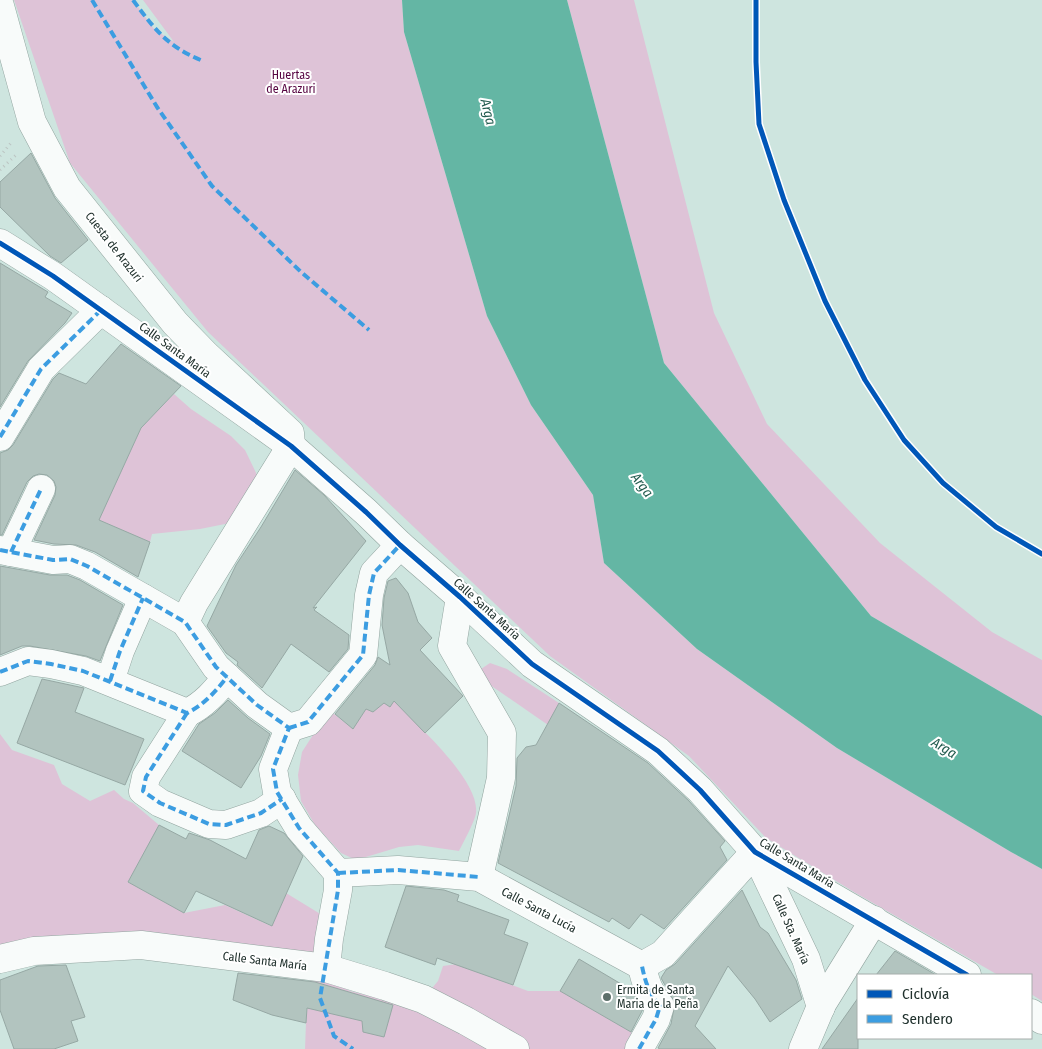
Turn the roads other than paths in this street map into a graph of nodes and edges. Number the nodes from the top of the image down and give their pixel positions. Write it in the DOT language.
graph roads {
  1 [pos="0,6"];
  2 [pos="0,243"];
  3 [pos="100,310"];
  4 [pos="0,436"];
  5 [pos="291,446"];
  6 [pos="41,490"];
  7 [pos="400,545"];
  8 [pos="5,551"];
  9 [pos="460,597"];
  10 [pos="143,598"];
  11 [pos="185,622"];
  12 [pos="0,672"];
  13 [pos="227,677"];
  14 [pos="110,681"];
  15 [pos="187,713"];
  16 [pos="289,728"];
  17 [pos="282,799"];
  18 [pos="755,852"];
  19 [pos="338,873"];
  20 [pos="479,877"];
  21 [pos="874,920"];
  22 [pos="0,959"];
  23 [pos="642,966"];
  24 [pos="326,968"];
  25 [pos="965,974"];
  26 [pos="821,1007"];
  27 [pos="515,1049"];
  28 [pos="639,1049"];
  29 [pos="803,1049"];
  1 -- 5 [label="street, Cuesta de Arazuri"];
  2 -- 3 [label="street, Calle Santa María"];
  3 -- 4 [label="street"];
  3 -- 5 [label="street, Calle Santa María"];
  5 -- 7 [label="street, Calle Santa María"];
  5 -- 11 [label="street"];
  6 -- 8 [label="street"];
  7 -- 9 [label="street, Calle Santa María"];
  7 -- 16 [label="street"];
  8 -- 10 [label="street"];
  9 -- 18 [label="street, Calle Santa María"];
  9 -- 20 [label="street, Calle Santa María"];
  10 -- 11 [label="street"];
  10 -- 14 [label="street"];
  11 -- 13 [label="street"];
  12 -- 14 [label="street"];
  13 -- 15 [label="street"];
  13 -- 16 [label="street"];
  14 -- 15 [label="street"];
  15 -- 17 [label="street"];
  16 -- 17 [label="street"];
  17 -- 19 [label="street"];
  18 -- 21 [label="street, Calle Santa María"];
  18 -- 23 [label="street, Calle Santa María"];
  18 -- 26 [label="street, Calle Sta. María"];
  19 -- 20 [label="street, Calle Santa Lucía"];
  19 -- 24 [label="street"];
  20 -- 23 [label="street, Calle Santa Lucía"];
  21 -- 25 [label="street, Calle Santa María"];
  21 -- 26 [label="street"];
  22 -- 24 [label="street, Calle Santa María"];
  23 -- 28 [label="street"];
  24 -- 27 [label="street, Calle Santa María"];
  26 -- 29 [label="street"];
}
